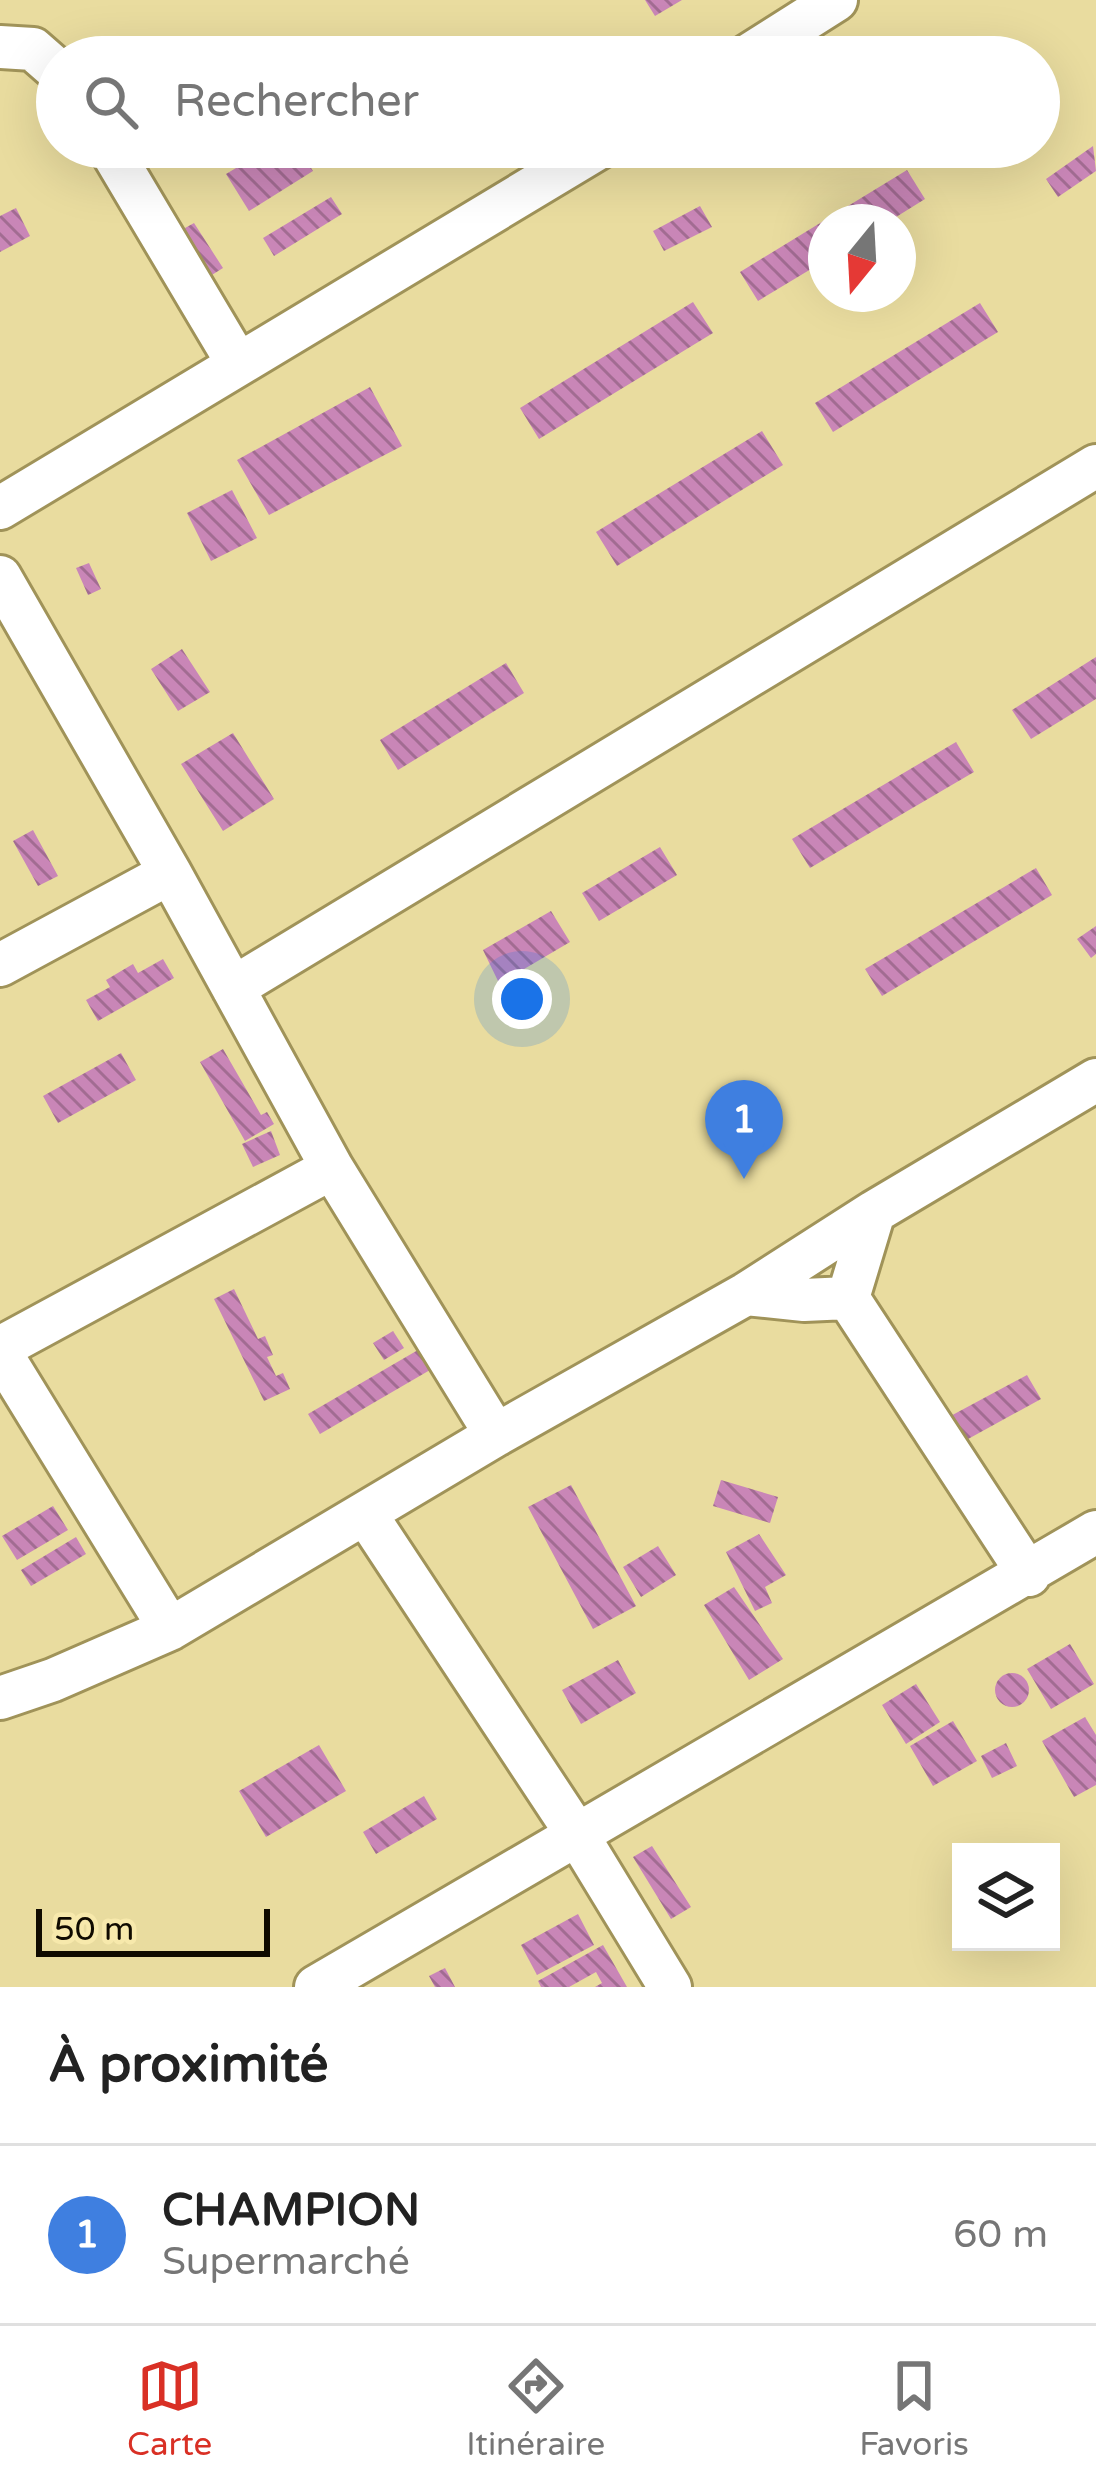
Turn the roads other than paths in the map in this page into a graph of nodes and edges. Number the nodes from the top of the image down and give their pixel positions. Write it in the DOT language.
graph roads {
  1 [pos="836,0"];
  2 [pos="779,36"];
  3 [pos="0,46"];
  4 [pos="36,52"];
  5 [pos="121,168"];
  6 [pos="565,168"];
  7 [pos="238,364"];
  8 [pos="1096,466"];
  9 [pos="0,508"];
  10 [pos="0,577"];
  11 [pos="170,873"];
  12 [pos="0,965"];
  13 [pos="233,988"];
  14 [pos="1096,1080"];
  15 [pos="332,1168"];
  16 [pos="874,1211"];
  17 [pos="746,1294"];
  18 [pos="848,1298"];
  19 [pos="0,1350"];
  20 [pos="496,1435"];
  21 [pos="365,1513"];
  22 [pos="1096,1532"];
  23 [pos="1029,1575"];
  24 [pos="170,1629"];
  25 [pos="0,1698"];
  26 [pos="578,1835"];
  27 [pos="316,1987"];
  28 [pos="670,1987"];
  1 -- 2 [label="street"];
  3 -- 4 [label="street"];
  5 -- 7 [label="street"];
  6 -- 7 [label="street"];
  7 -- 9 [label="street"];
  8 -- 13 [label="street"];
  10 -- 11 [label="street"];
  11 -- 12 [label="street"];
  11 -- 13 [label="street"];
  13 -- 15 [label="street"];
  14 -- 16 [label="street"];
  15 -- 19 [label="street"];
  15 -- 20 [label="street"];
  16 -- 17 [label="street"];
  16 -- 18 [label="street"];
  17 -- 18 [label="street"];
  17 -- 20 [label="street"];
  18 -- 23 [label="street"];
  19 -- 24 [label="street"];
  20 -- 21 [label="street"];
  21 -- 24 [label="street"];
  21 -- 26 [label="street"];
  22 -- 23 [label="street"];
  23 -- 26 [label="street"];
  24 -- 25 [label="street"];
  26 -- 27 [label="street"];
  26 -- 28 [label="street"];
}
